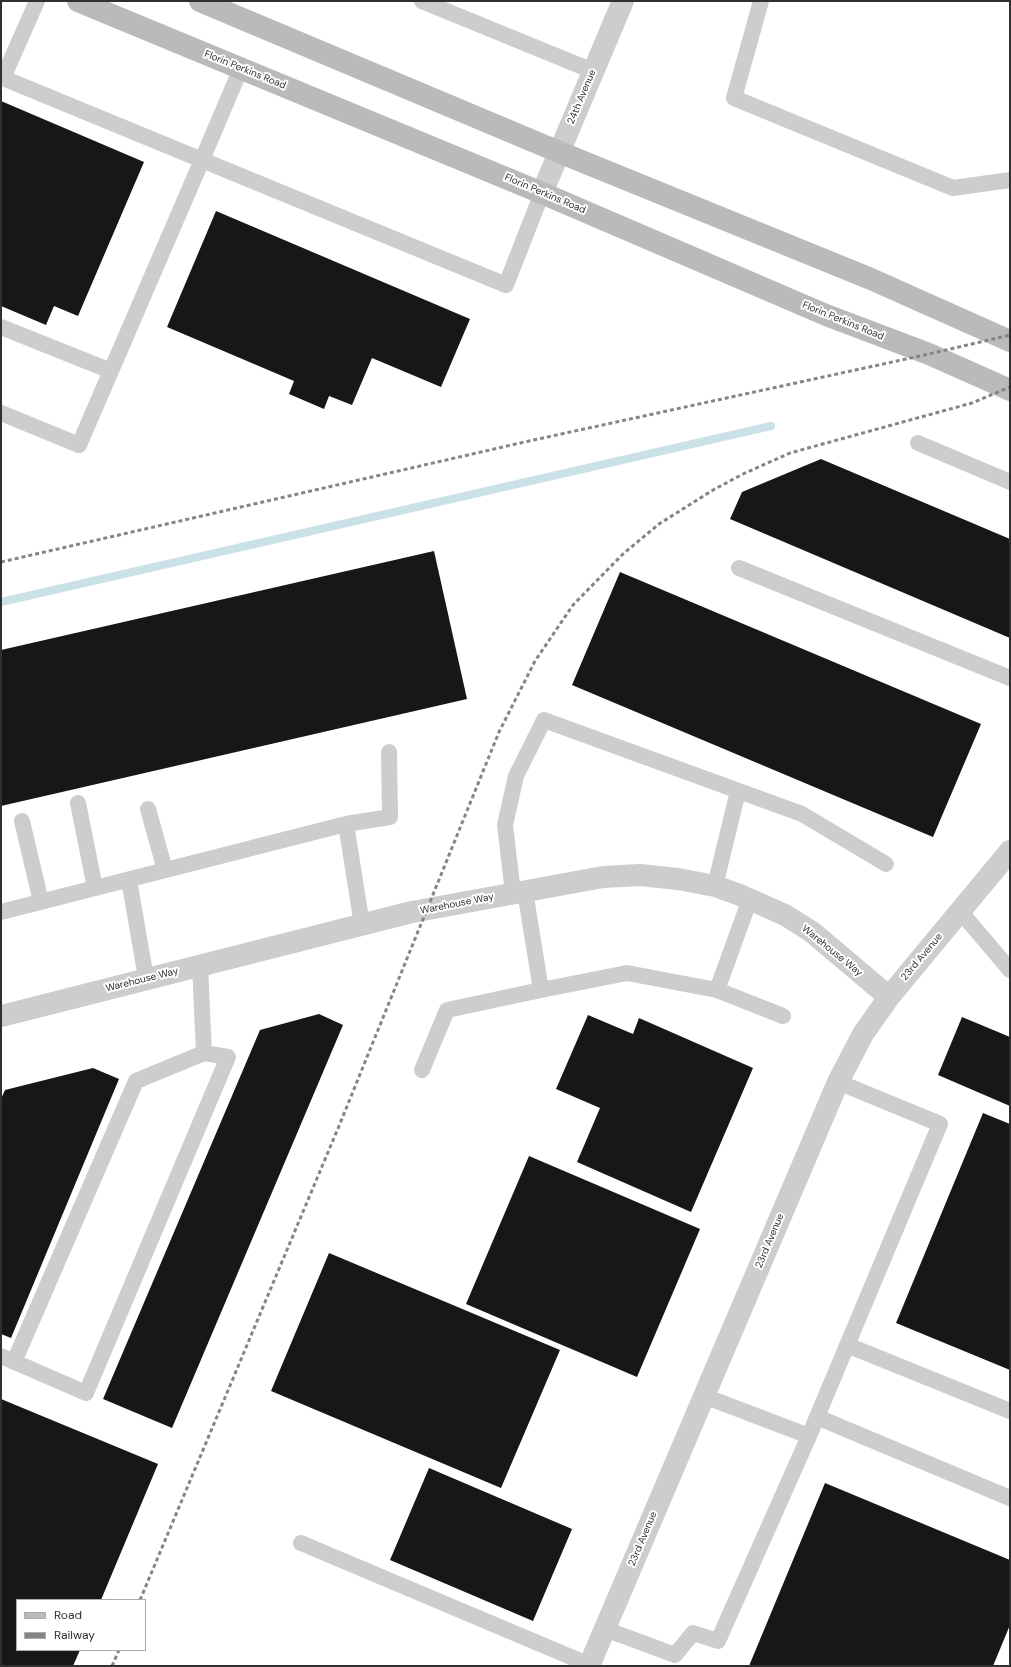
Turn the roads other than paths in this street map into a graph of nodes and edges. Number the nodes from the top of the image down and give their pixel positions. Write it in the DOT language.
graph roads {
  1 [pos="36,1"];
  2 [pos="78,1"];
  3 [pos="200,1"];
  4 [pos="422,1"];
  5 [pos="623,1"];
  6 [pos="761,1"];
  7 [pos="227,6"];
  8 [pos="241,68"];
  9 [pos="593,71"];
  10 [pos="559,152"];
  11 [pos="202,160"];
  12 [pos="1010,180"];
  13 [pos="542,193"];
  14 [pos="1,327"];
  15 [pos="1010,341"];
  16 [pos="111,371"];
  17 [pos="1010,390"];
  18 [pos="1,413"];
  19 [pos="918,443"];
  20 [pos="1010,482"];
  21 [pos="739,568"];
  22 [pos="1010,678"];
  23 [pos="389,752"];
  24 [pos="738,791"];
  25 [pos="78,803"];
  26 [pos="148,809"];
  27 [pos="22,821"];
  28 [pos="346,824"];
  29 [pos="1010,851"];
  30 [pos="886,864"];
  31 [pos="165,870"];
  32 [pos="129,880"];
  33 [pos="715,886"];
  34 [pos="95,888"];
  35 [pos="519,892"];
  36 [pos="750,899"];
  37 [pos="41,902"];
  38 [pos="960,911"];
  39 [pos="1,912"];
  40 [pos="362,925"];
  41 [pos="200,965"];
  42 [pos="1010,969"];
  43 [pos="146,978"];
  44 [pos="541,990"];
  45 [pos="717,990"];
  46 [pos="889,997"];
  47 [pos="1,1016"];
  48 [pos="783,1016"];
  49 [pos="204,1054"];
  50 [pos="422,1070"];
  51 [pos="838,1082"];
  52 [pos="847,1345"];
  53 [pos="7,1359"];
  54 [pos="704,1396"];
  55 [pos="1010,1411"];
  56 [pos="817,1417"];
  57 [pos="809,1436"];
  58 [pos="1010,1498"];
  59 [pos="301,1543"];
  60 [pos="605,1629"];
  61 [pos="674,1660"];
  62 [pos="590,1665"];
  1 -- 11 [label="lane"];
  2 -- 8 [label="main road, Florin Perkins Road"];
  3 -- 7 [label="main road"];
  4 -- 9 [label="lane"];
  5 -- 9 [label="street, 24th Avenue"];
  6 -- 12 [label="lane"];
  7 -- 10 [label="main road"];
  8 -- 11 [label="lane"];
  8 -- 13 [label="main road, Florin Perkins Road"];
  9 -- 10 [label="street, 24th Avenue"];
  10 -- 13 [label="street, 24th Avenue"];
  10 -- 15 [label="main road"];
  11 -- 13 [label="lane"];
  11 -- 16 [label="lane"];
  13 -- 17 [label="main road, Florin Perkins Road"];
  14 -- 16 [label="lane"];
  16 -- 18 [label="lane"];
  19 -- 20 [label="lane"];
  21 -- 22 [label="lane"];
  23 -- 28 [label="lane"];
  24 -- 30 [label="lane"];
  24 -- 33 [label="lane"];
  24 -- 35 [label="lane"];
  25 -- 34 [label="lane"];
  26 -- 31 [label="lane"];
  27 -- 37 [label="lane"];
  28 -- 31 [label="lane"];
  28 -- 40 [label="lane"];
  29 -- 38 [label="street, 23rd Avenue"];
  31 -- 32 [label="lane"];
  32 -- 34 [label="lane"];
  32 -- 43 [label="lane"];
  33 -- 35 [label="street, Warehouse Way"];
  33 -- 36 [label="street, Warehouse Way"];
  34 -- 37 [label="lane"];
  35 -- 40 [label="street, Warehouse Way"];
  35 -- 44 [label="lane"];
  36 -- 45 [label="lane"];
  36 -- 46 [label="street, Warehouse Way"];
  37 -- 39 [label="lane"];
  38 -- 42 [label="lane"];
  38 -- 46 [label="street, 23rd Avenue"];
  40 -- 41 [label="street, Warehouse Way"];
  41 -- 43 [label="street, Warehouse Way"];
  41 -- 49 [label="lane"];
  43 -- 47 [label="street, Warehouse Way"];
  44 -- 45 [label="lane"];
  44 -- 50 [label="lane"];
  45 -- 48 [label="lane"];
  46 -- 51 [label="street, 23rd Avenue"];
  49 -- 53 [label="lane"];
  49 -- 53 [label="lane"];
  51 -- 52 [label="lane"];
  51 -- 54 [label="street, 23rd Avenue"];
  52 -- 55 [label="lane"];
  52 -- 56 [label="lane"];
  54 -- 57 [label="lane"];
  54 -- 60 [label="street, 23rd Avenue"];
  56 -- 57 [label="lane"];
  56 -- 58 [label="lane"];
  57 -- 61 [label="lane"];
  59 -- 62 [label="lane"];
  60 -- 61 [label="lane"];
  60 -- 62 [label="street, 23rd Avenue"];
}
